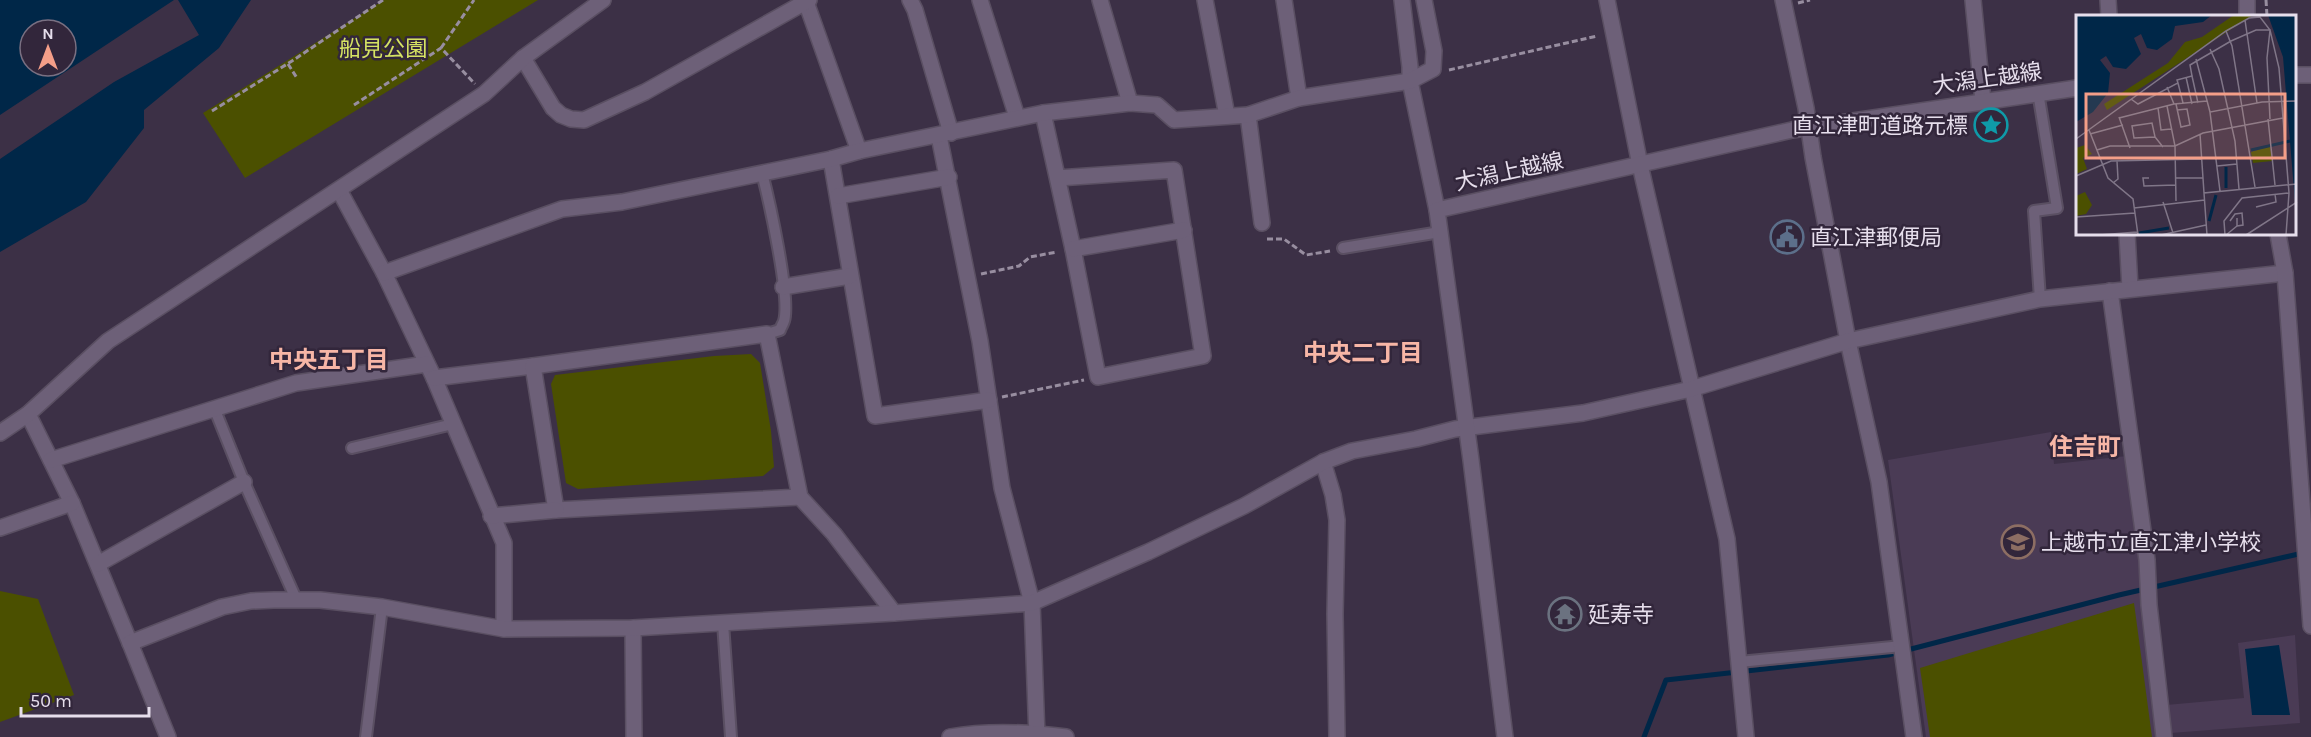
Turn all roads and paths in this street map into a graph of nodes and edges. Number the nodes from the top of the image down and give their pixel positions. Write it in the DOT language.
graph roads {
  1 [pos="382,0"];
  2 [pos="474,0"];
  3 [pos="603,0"];
  4 [pos="909,0"];
  5 [pos="980,0"];
  6 [pos="1101,0"];
  7 [pos="1205,0"];
  8 [pos="1284,0"];
  9 [pos="1402,0"];
  10 [pos="1424,0"];
  11 [pos="1607,0"];
  12 [pos="1784,0"];
  13 [pos="1973,0"];
  14 [pos="2108,0"];
  15 [pos="2266,0"];
  16 [pos="807,1"];
  17 [pos="2109,15"];
  18 [pos="2267,15"];
  19 [pos="1613,33"];
  20 [pos="441,48"];
  21 [pos="523,58"];
  22 [pos="288,64"];
  23 [pos="1433,69"];
  24 [pos="297,78"];
  25 [pos="1410,81"];
  26 [pos="2076,88"];
  27 [pos="2038,92"];
  28 [pos="484,94"];
  29 [pos="1299,98"];
  30 [pos="1983,101"];
  31 [pos="1130,104"];
  32 [pos="354,105"];
  33 [pos="212,111"];
  34 [pos="1043,113"];
  35 [pos="1248,115"];
  36 [pos="1227,116"];
  37 [pos="1017,117"];
  38 [pos="1809,127"];
  39 [pos="945,134"];
  40 [pos="860,151"];
  41 [pos="831,159"];
  42 [pos="1640,165"];
  43 [pos="762,172"];
  44 [pos="949,177"];
  45 [pos="1058,178"];
  46 [pos="339,190"];
  47 [pos="838,196"];
  48 [pos="1437,210"];
  49 [pos="1263,223"];
  50 [pos="1184,230"];
  51 [pos="1440,232"];
  52 [pos="2127,236"];
  53 [pos="2278,236"];
  54 [pos="1343,248"];
  55 [pos="1073,249"];
  56 [pos="384,273"];
  57 [pos="2285,273"];
  58 [pos="850,276"];
  59 [pos="968,277"];
  60 [pos="783,287"];
  61 [pos="2130,288"];
  62 [pos="2110,291"];
  63 [pos="2040,299"];
  64 [pos="767,334"];
  65 [pos="1848,340"];
  66 [pos="427,363"];
  67 [pos="533,366"];
  68 [pos="1098,377"];
  69 [pos="434,378"];
  70 [pos="1691,388"];
  71 [pos="989,400"];
  72 [pos="215,410"];
  73 [pos="28,414"];
  74 [pos="453,424"];
  75 [pos="1467,428"];
  76 [pos="0,433"];
  77 [pos="352,448"];
  78 [pos="51,460"];
  79 [pos="1323,462"];
  80 [pos="244,482"];
  81 [pos="800,497"];
  82 [pos="72,503"];
  83 [pos="556,510"];
  84 [pos="491,516"];
  85 [pos="0,528"];
  86 [pos="98,564"];
  87 [pos="296,599"];
  88 [pos="1032,603"];
  89 [pos="382,607"];
  90 [pos="894,613"];
  91 [pos="723,623"];
  92 [pos="2311,626"];
  93 [pos="633,628"];
  94 [pos="504,629"];
  95 [pos="130,643"];
  96 [pos="1902,646"];
  97 [pos="1739,662"];
  98 [pos="1037,735"];
  99 [pos="168,737"];
  100 [pos="366,737"];
  101 [pos="634,737"];
  102 [pos="731,737"];
  103 [pos="950,737"];
  104 [pos="1066,737"];
  105 [pos="1337,737"];
  106 [pos="1505,737"];
  107 [pos="1746,737"];
  108 [pos="1914,737"];
  109 [pos="2164,737"];
  1 -- 22 [label="path"];
  2 -- 20 [label="path"];
  3 -- 21 [label="street"];
  4 -- 39 [label="street"];
  5 -- 37 [label="street"];
  6 -- 31 [label="street"];
  7 -- 36 [label="street"];
  8 -- 29 [label="street"];
  9 -- 25 [label="street"];
  10 -- 23 [label="street"];
  11 -- 19 [label="street"];
  12 -- 38 [label="street"];
  13 -- 30 [label="street"];
  14 -- 17 [label="street"];
  15 -- 18 [label="path"];
  16 -- 21 [label="street"];
  16 -- 40 [label="street"];
  19 -- 23 [label="path"];
  19 -- 42 [label="street"];
  20 -- 28 [label="path"];
  20 -- 32 [label="path"];
  21 -- 28 [label="street"];
  22 -- 24 [label="path"];
  22 -- 33 [label="path"];
  23 -- 25 [label="street"];
  25 -- 29 [label="street"];
  25 -- 48 [label="street"];
  26 -- 27 [label="street, 大潟上越線"];
  27 -- 30 [label="street, 大潟上越線"];
  27 -- 63 [label="lane"];
  28 -- 46 [label="street"];
  29 -- 35 [label="street"];
  30 -- 38 [label="street, 大潟上越線"];
  31 -- 34 [label="street"];
  31 -- 36 [label="street"];
  34 -- 37 [label="street"];
  34 -- 45 [label="street"];
  35 -- 36 [label="street"];
  35 -- 49 [label="street"];
  37 -- 39 [label="street"];
  38 -- 42 [label="street, 大潟上越線"];
  38 -- 65 [label="street"];
  39 -- 40 [label="street"];
  39 -- 44 [label="street"];
  40 -- 41 [label="street"];
  41 -- 43 [label="street"];
  41 -- 47 [label="street"];
  42 -- 48 [label="street, 大潟上越線"];
  42 -- 70 [label="street"];
  43 -- 56 [label="street"];
  43 -- 60 [label="lane"];
  44 -- 47 [label="street"];
  44 -- 59 [label="street"];
  45 -- 50 [label="street"];
  45 -- 55 [label="street"];
  46 -- 56 [label="street"];
  46 -- 73 [label="street"];
  47 -- 58 [label="street"];
  48 -- 51 [label="street, 大潟上越線"];
  49 -- 54 [label="path"];
  50 -- 55 [label="street"];
  50 -- 68 [label="street"];
  51 -- 54 [label="lane"];
  51 -- 75 [label="street, 大潟上越線"];
  52 -- 61 [label="street"];
  53 -- 57 [label="street"];
  55 -- 59 [label="path"];
  55 -- 68 [label="street"];
  56 -- 66 [label="street"];
  57 -- 61 [label="street"];
  57 -- 92 [label="street"];
  58 -- 60 [label="street"];
  58 -- 71 [label="street"];
  59 -- 71 [label="street"];
  60 -- 64 [label="lane"];
  61 -- 62 [label="street"];
  62 -- 63 [label="street"];
  62 -- 109 [label="street"];
  63 -- 65 [label="street"];
  64 -- 67 [label="street"];
  64 -- 81 [label="street"];
  65 -- 70 [label="street"];
  65 -- 96 [label="street"];
  66 -- 69 [label="street"];
  66 -- 72 [label="street"];
  67 -- 69 [label="street"];
  67 -- 83 [label="street"];
  68 -- 71 [label="path"];
  69 -- 74 [label="street"];
  70 -- 75 [label="street"];
  70 -- 97 [label="street"];
  71 -- 88 [label="street"];
  72 -- 78 [label="street"];
  72 -- 80 [label="lane"];
  73 -- 76 [label="street"];
  73 -- 78 [label="street"];
  74 -- 77 [label="lane"];
  74 -- 84 [label="street"];
  75 -- 79 [label="street"];
  75 -- 106 [label="street, 大潟上越線"];
  78 -- 82 [label="street"];
  79 -- 88 [label="street"];
  79 -- 105 [label="street"];
  80 -- 86 [label="street"];
  80 -- 87 [label="lane"];
  81 -- 83 [label="street"];
  81 -- 90 [label="street"];
  82 -- 85 [label="street"];
  82 -- 86 [label="street"];
  83 -- 84 [label="street"];
  84 -- 94 [label="street"];
  86 -- 95 [label="street"];
  87 -- 89 [label="street"];
  87 -- 95 [label="street"];
  88 -- 90 [label="street"];
  88 -- 98 [label="street"];
  89 -- 94 [label="street"];
  89 -- 100 [label="lane"];
  90 -- 91 [label="street"];
  91 -- 93 [label="street"];
  91 -- 102 [label="lane"];
  93 -- 94 [label="street"];
  93 -- 101 [label="street"];
  95 -- 99 [label="street"];
  96 -- 97 [label="lane"];
  96 -- 108 [label="street"];
  97 -- 107 [label="street"];
  98 -- 103 [label="street"];
  98 -- 104 [label="street"];
}
